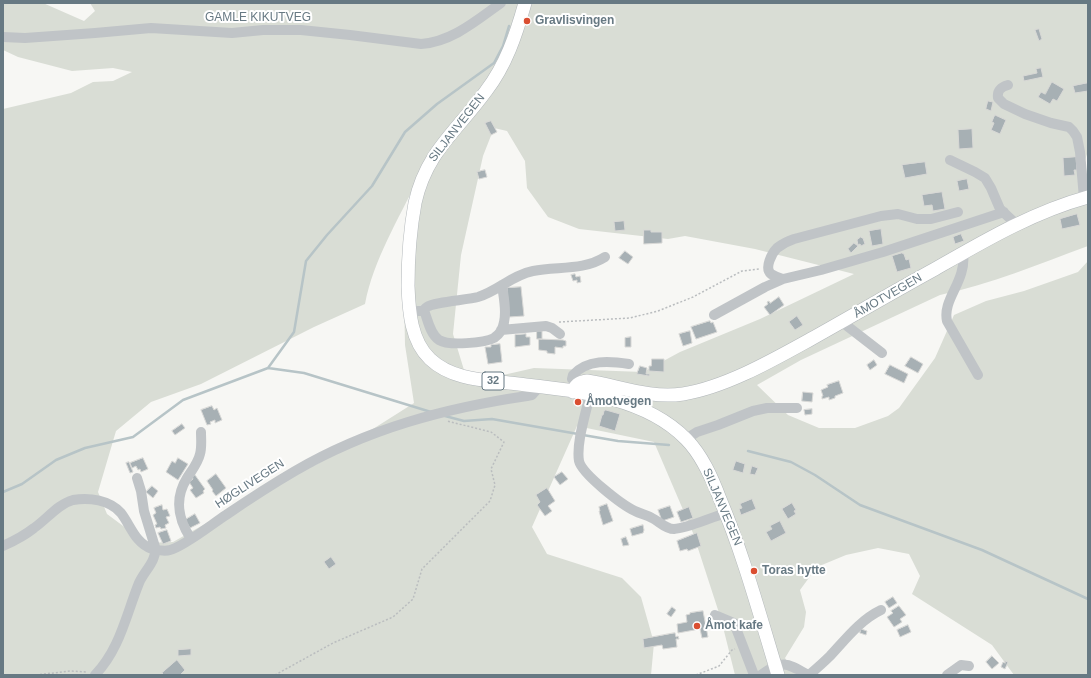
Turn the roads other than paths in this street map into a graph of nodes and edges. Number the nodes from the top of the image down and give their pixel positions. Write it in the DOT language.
graph roads {
  1 [pos="501,3"];
  2 [pos="525,3"];
  3 [pos="3,37"];
  4 [pos="1008,85"];
  5 [pos="950,160"];
  6 [pos="1086,198"];
  7 [pos="958,212"];
  8 [pos="1004,212"];
  9 [pos="1016,224"];
  10 [pos="963,253"];
  11 [pos="605,257"];
  12 [pos="783,279"];
  13 [pos="502,285"];
  14 [pos="416,311"];
  15 [pos="714,315"];
  16 [pos="842,322"];
  17 [pos="501,330"];
  18 [pos="560,334"];
  19 [pos="882,353"];
  20 [pos="629,364"];
  21 [pos="978,375"];
  22 [pos="539,387"];
  23 [pos="576,388"];
  24 [pos="590,394"];
  25 [pos="797,408"];
  26 [pos="201,432"];
  27 [pos="686,439"];
  28 [pos="137,478"];
  29 [pos="726,514"];
  30 [pos="191,539"];
  31 [pos="3,546"];
  32 [pos="155,550"];
  33 [pos="881,610"];
  34 [pos="714,615"];
  35 [pos="969,666"];
  36 [pos="776,671"];
  37 [pos="95,675"];
  38 [pos="754,675"];
  39 [pos="761,675"];
  40 [pos="808,675"];
  41 [pos="947,675"];
  1 -- 3 [label="street, GAMLE KIKUTVEG"];
  2 -- 14 [label="main road, SILJANVEGEN / 32"];
  4 -- 6 [label="street"];
  5 -- 8 [label="street"];
  6 -- 9 [label="main road, ÅMOTVEGEN"];
  7 -- 12 [label="street"];
  8 -- 9 [label="street"];
  8 -- 12 [label="street"];
  9 -- 10 [label="main road, ÅMOTVEGEN"];
  10 -- 16 [label="main road, ÅMOTVEGEN"];
  10 -- 21 [label="street"];
  11 -- 13 [label="street"];
  12 -- 15 [label="street"];
  13 -- 14 [label="street"];
  13 -- 17 [label="street"];
  14 -- 17 [label="street"];
  14 -- 22 [label="main road, SILJANVEGEN / 32"];
  16 -- 19 [label="street"];
  16 -- 23 [label="main road, ÅMOTVEGEN"];
  17 -- 18 [label="street"];
  20 -- 23 [label="street"];
  22 -- 23 [label="main road, SILJANVEGEN / 32"];
  22 -- 30 [label="street, HØGLIVEGEN"];
  23 -- 24 [label="main road, SILJANVEGEN / 32"];
  24 -- 27 [label="main road, SILJANVEGEN / 32"];
  24 -- 29 [label="street"];
  25 -- 27 [label="street"];
  26 -- 30 [label="street"];
  27 -- 29 [label="main road, SILJANVEGEN / 32"];
  28 -- 32 [label="street"];
  29 -- 36 [label="main road, SILJANVEGEN / 32"];
  30 -- 32 [label="street, HØGLIVEGEN"];
  31 -- 32 [label="street"];
  32 -- 37 [label="street"];
  33 -- 40 [label="street"];
  34 -- 38 [label="street"];
  35 -- 41 [label="street"];
  36 -- 39 [label="street"];
  36 -- 40 [label="street"];
}
